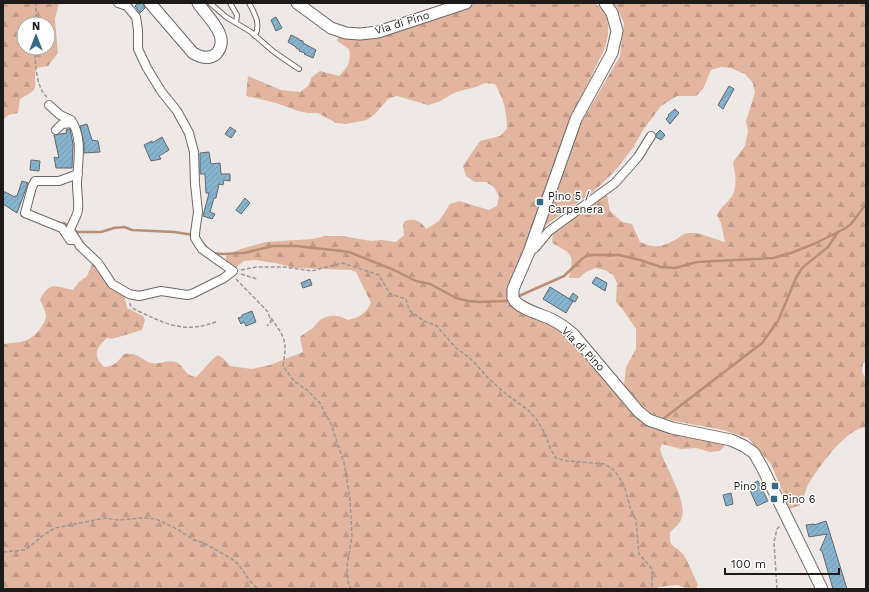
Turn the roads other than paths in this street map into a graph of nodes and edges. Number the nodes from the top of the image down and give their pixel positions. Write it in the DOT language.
graph roads {
  1 [pos="118,3"];
  2 [pos="150,3"];
  3 [pos="198,3"];
  4 [pos="210,3"];
  5 [pos="230,3"];
  6 [pos="249,3"];
  7 [pos="297,3"];
  8 [pos="466,3"];
  9 [pos="605,3"];
  10 [pos="236,23"];
  11 [pos="255,36"];
  12 [pos="299,69"];
  13 [pos="50,103"];
  14 [pos="73,122"];
  15 [pos="56,130"];
  16 [pos="651,136"];
  17 [pos="78,174"];
  18 [pos="77,241"];
  19 [pos="529,252"];
  20 [pos="822,589"];
  1 -- 18 [label="street"];
  2 -- 3 [label="street"];
  4 -- 10 [label="lane"];
  5 -- 10 [label="lane"];
  6 -- 11 [label="lane"];
  7 -- 8 [label="street, Via di Pino"];
  9 -- 19 [label="street, Via di Pino"];
  10 -- 11 [label="lane"];
  11 -- 12 [label="lane"];
  13 -- 14 [label="street"];
  14 -- 15 [label="street"];
  14 -- 17 [label="street"];
  16 -- 19 [label="street"];
  17 -- 18 [label="street"];
  17 -- 18 [label="street"];
  19 -- 20 [label="street, Via di Pino"];
}
